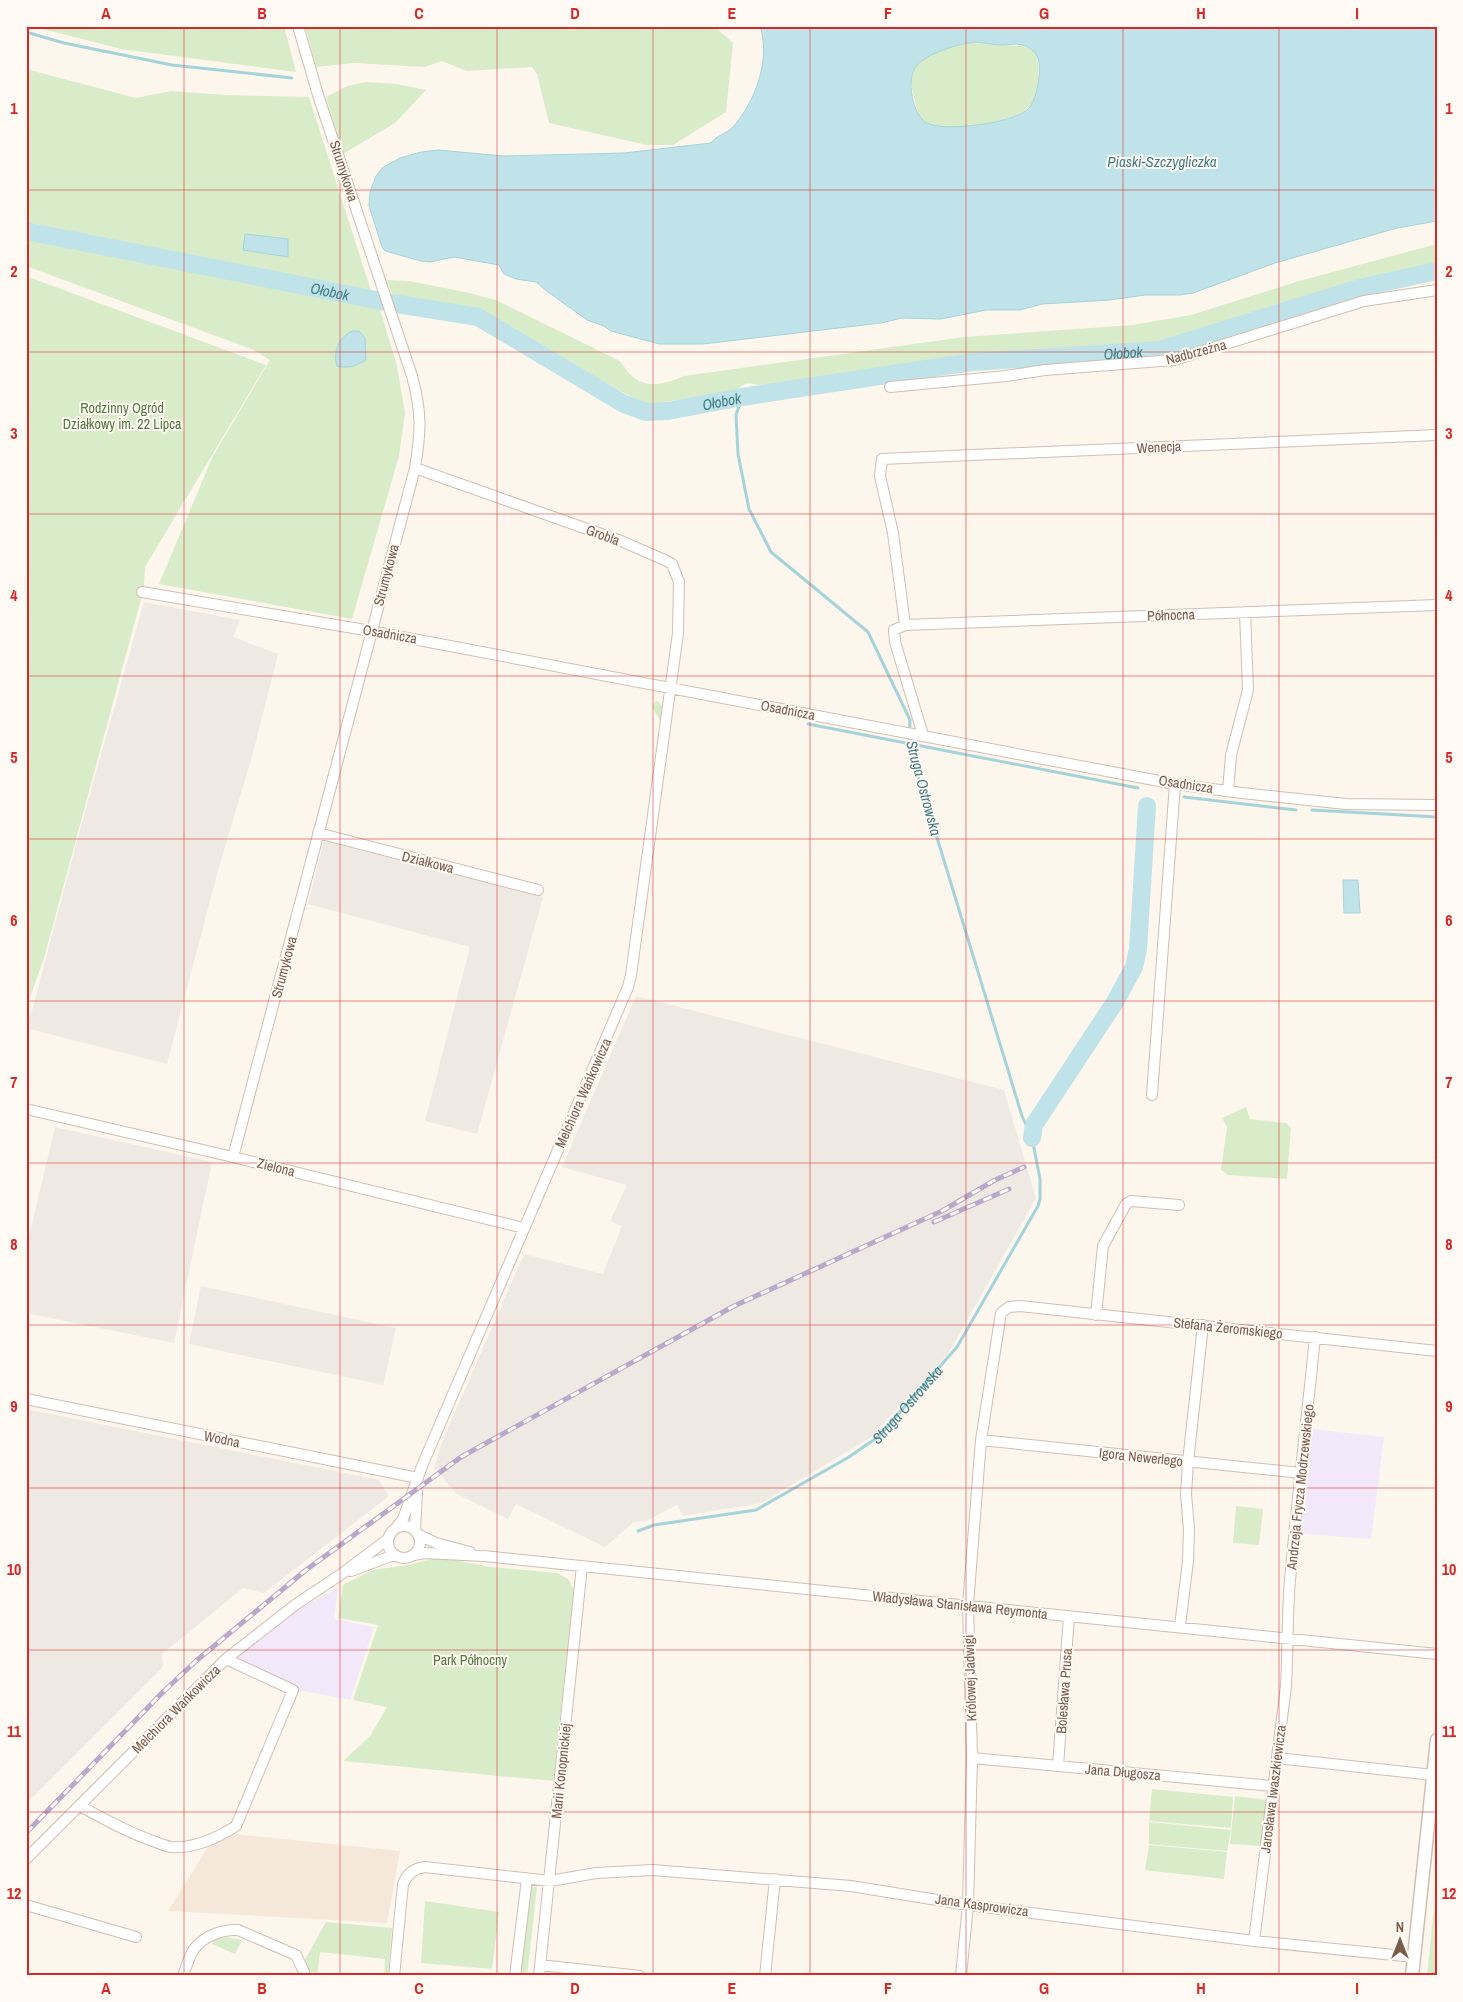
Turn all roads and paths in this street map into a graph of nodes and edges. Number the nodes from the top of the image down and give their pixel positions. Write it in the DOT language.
graph roads {
  1 [pos="298,26"];
  2 [pos="1437,290"];
  3 [pos="890,387"];
  4 [pos="1437,435"];
  5 [pos="415,468"];
  6 [pos="142,592"];
  7 [pos="1437,605"];
  8 [pos="1245,612"];
  9 [pos="905,625"];
  10 [pos="371,631"];
  11 [pos="671,687"];
  12 [pos="923,735"];
  13 [pos="1175,784"];
  14 [pos="1228,791"];
  15 [pos="1437,805"];
  16 [pos="318,833"];
  17 [pos="538,890"];
  18 [pos="1152,1095"];
  19 [pos="26,1109"];
  20 [pos="232,1157"];
  21 [pos="1180,1205"];
  22 [pos="524,1228"];
  23 [pos="1020,1306"];
  24 [pos="1096,1315"];
  25 [pos="1203,1325"];
  26 [pos="1315,1337"];
  27 [pos="1437,1351"];
  28 [pos="26,1398"];
  29 [pos="981,1440"];
  30 [pos="1188,1462"];
  31 [pos="1301,1473"];
  32 [pos="418,1478"];
  33 [pos="396,1528"];
  34 [pos="417,1533"];
  35 [pos="388,1539"];
  36 [pos="394,1555"];
  37 [pos="414,1555"];
  38 [pos="484,1556"];
  39 [pos="582,1566"];
  40 [pos="340,1575"];
  41 [pos="968,1605"];
  42 [pos="1069,1616"];
  43 [pos="1180,1626"];
  44 [pos="1286,1638"];
  45 [pos="1437,1654"];
  46 [pos="226,1659"];
  47 [pos="1437,1740"];
  48 [pos="972,1758"];
  49 [pos="1277,1758"];
  50 [pos="1058,1766"];
  51 [pos="1433,1775"];
  52 [pos="1273,1786"];
  53 [pos="80,1806"];
  54 [pos="26,1859"];
  55 [pos="527,1879"];
  56 [pos="775,1879"];
  57 [pos="550,1881"];
  58 [pos="26,1905"];
  59 [pos="968,1905"];
  60 [pos="136,1936"];
  61 [pos="1254,1941"];
  62 [pos="1414,1957"];
  63 [pos="540,1964"];
  64 [pos="183,1976"];
  65 [pos="302,1976"];
  66 [pos="394,1976"];
  67 [pos="515,1976"];
  68 [pos="539,1976"];
  69 [pos="640,1976"];
  70 [pos="765,1976"];
  71 [pos="961,1976"];
  72 [pos="1412,1976"];
  1 -- 5 [label="street, Strumykowa"];
  2 -- 3 [label="street, Nadbrzeżna"];
  4 -- 9 [label="street, Wenecja"];
  5 -- 10 [label="street, Strumykowa"];
  5 -- 11 [label="street, Grobla"];
  6 -- 10 [label="street, Osadnicza"];
  7 -- 8 [label="street, Północna"];
  8 -- 9 [label="street, Północna"];
  8 -- 14 [label="street"];
  9 -- 12 [label="street"];
  10 -- 11 [label="street, Osadnicza"];
  10 -- 16 [label="street, Strumykowa"];
  11 -- 12 [label="street, Osadnicza"];
  11 -- 22 [label="street, Melchiora Wańkowicza"];
  12 -- 13 [label="street, Osadnicza"];
  13 -- 14 [label="street, Osadnicza"];
  13 -- 18 [label="street"];
  14 -- 15 [label="street, Osadnicza"];
  16 -- 17 [label="street, Działkowa"];
  16 -- 20 [label="street, Strumykowa"];
  19 -- 20 [label="street, Zielona"];
  20 -- 22 [label="street, Zielona"];
  21 -- 24 [label="street"];
  22 -- 32 [label="street, Melchiora Wańkowicza"];
  23 -- 24 [label="street, Stefana Żeromskiego"];
  23 -- 29 [label="street, Królowej Jadwigi"];
  24 -- 25 [label="street, Stefana Żeromskiego"];
  25 -- 26 [label="street, Stefana Żeromskiego"];
  25 -- 30 [label="street"];
  26 -- 27 [label="street, Stefana Żeromskiego"];
  26 -- 31 [label="street, Andrzeja Frycza Modrzewskiego"];
  28 -- 32 [label="street, Wodna"];
  29 -- 30 [label="street, Igora Newerlego"];
  29 -- 41 [label="street, Królowej Jadwigi"];
  30 -- 31 [label="street, Igora Newerlego"];
  30 -- 43 [label="street"];
  31 -- 44 [label="street, Andrzeja Frycza Modrzewskiego"];
  32 -- 33 [label="street, Melchiora Wańkowicza"];
  32 -- 34 [label="street, Melchiora Wańkowicza"];
  33 -- 34 [label="street"];
  33 -- 35 [label="street"];
  34 -- 37 [label="street"];
  34 -- 38 [label="street, Władysława Stanisława Reymonta"];
  35 -- 36 [label="street"];
  35 -- 40 [label="street, Melchiora Wańkowicza"];
  36 -- 37 [label="street"];
  36 -- 40 [label="street, Melchiora Wańkowicza"];
  37 -- 38 [label="street, Władysława Stanisława Reymonta"];
  38 -- 39 [label="street, Władysława Stanisława Reymonta"];
  39 -- 41 [label="street, Władysława Stanisława Reymonta"];
  39 -- 57 [label="street, Marii Konopnickiej"];
  40 -- 46 [label="street, Melchiora Wańkowicza"];
  41 -- 42 [label="street, Władysława Stanisława Reymonta"];
  41 -- 48 [label="street, Królowej Jadwigi"];
  42 -- 43 [label="street, Władysława Stanisława Reymonta"];
  42 -- 50 [label="street, Bolesława Prusa"];
  43 -- 44 [label="street, Władysława Stanisława Reymonta"];
  44 -- 45 [label="street, Władysława Stanisława Reymonta"];
  44 -- 49 [label="street, Jarosława Iwaszkiewicza"];
  46 -- 53 [label="street, Melchiora Wańkowicza"];
  46 -- 53 [label="street"];
  47 -- 51 [label="street"];
  48 -- 50 [label="street, Jana Długosza"];
  48 -- 59 [label="street, Królowej Jadwigi"];
  49 -- 51 [label="street"];
  49 -- 52 [label="street, Jarosława Iwaszkiewicza"];
  50 -- 52 [label="street, Jana Długosza"];
  51 -- 62 [label="street"];
  52 -- 61 [label="street, Jarosława Iwaszkiewicza"];
  53 -- 54 [label="street, Melchiora Wańkowicza"];
  55 -- 57 [label="street, Jana Kasprowicza"];
  55 -- 66 [label="street, Jana Kasprowicza"];
  55 -- 67 [label="street"];
  56 -- 57 [label="street, Jana Kasprowicza"];
  56 -- 59 [label="street, Jana Kasprowicza"];
  56 -- 70 [label="street"];
  57 -- 63 [label="street, Marii Konopnickiej"];
  58 -- 60 [label="street"];
  59 -- 61 [label="street, Jana Kasprowicza"];
  59 -- 71 [label="street, Królowej Jadwigi"];
  61 -- 62 [label="street, Jana Kasprowicza"];
  62 -- 72 [label="street"];
  63 -- 68 [label="street, Marii Konopnickiej"];
  63 -- 69 [label="street"];
  64 -- 65 [label="street"];
}
